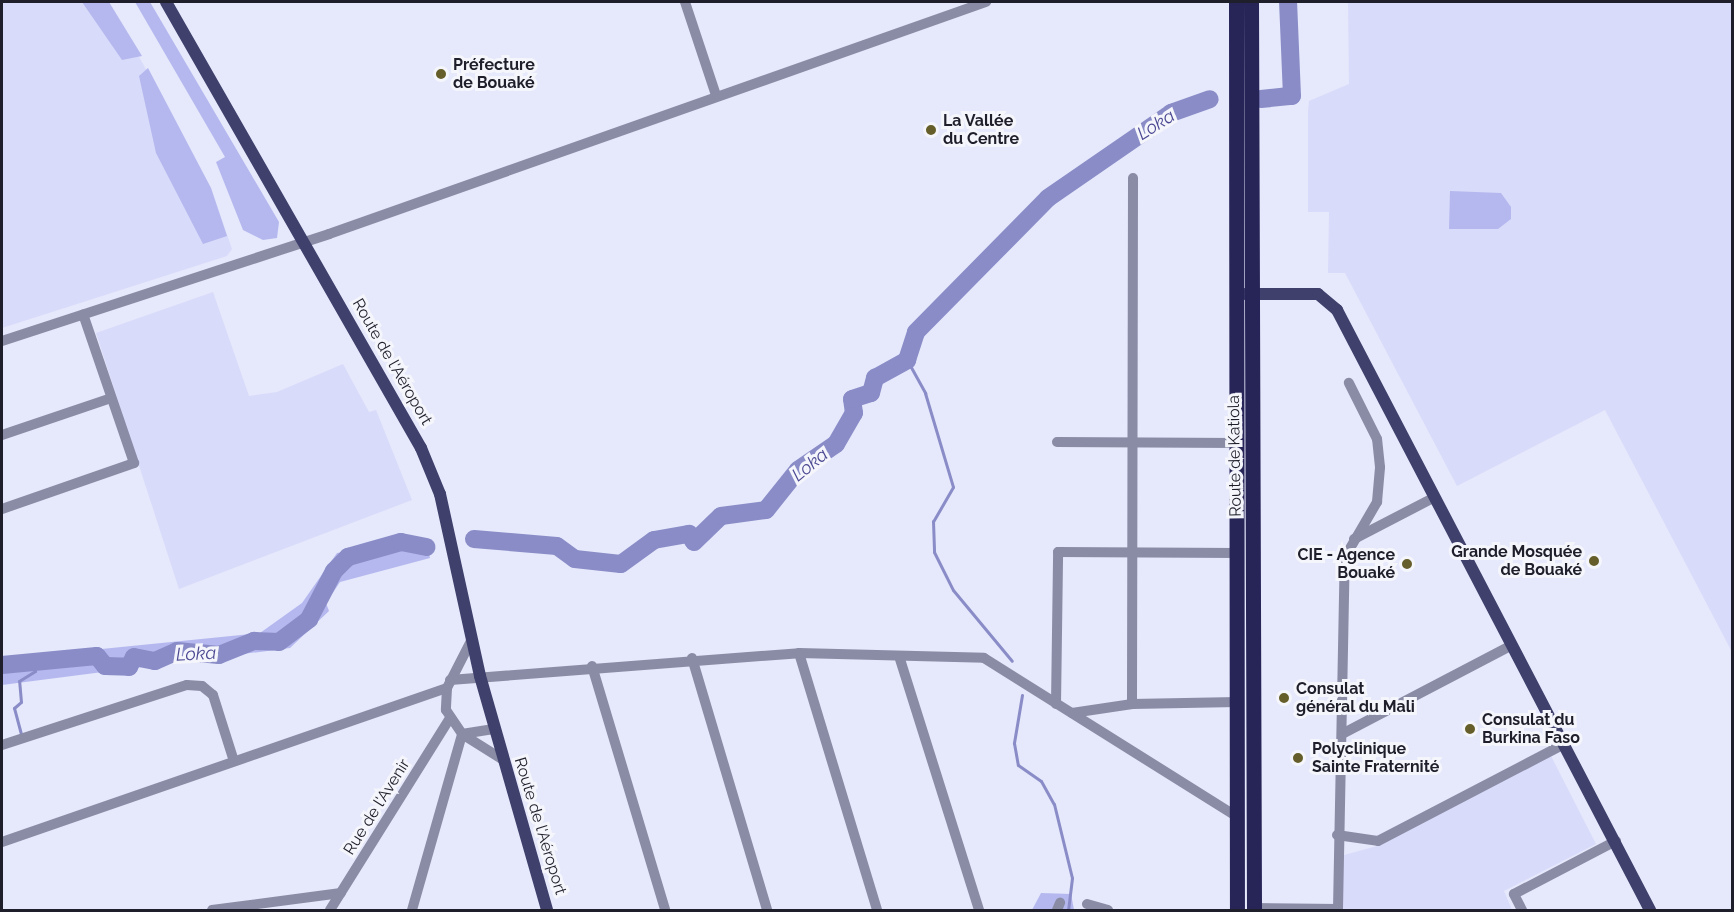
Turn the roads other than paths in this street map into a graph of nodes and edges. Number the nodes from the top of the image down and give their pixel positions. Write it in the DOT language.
graph roads {
  1 [pos="166,2"];
  2 [pos="685,2"];
  3 [pos="986,2"];
  4 [pos="1236,2"];
  5 [pos="1251,2"];
  6 [pos="716,95"];
  7 [pos="1133,178"];
  8 [pos="305,243"];
  9 [pos="1243,294"];
  10 [pos="82,314"];
  11 [pos="2,341"];
  12 [pos="1349,383"];
  13 [pos="111,398"];
  14 [pos="2,435"];
  15 [pos="1057,442"];
  16 [pos="1133,442"];
  17 [pos="1236,443"];
  18 [pos="1435,497"];
  19 [pos="2,509"];
  20 [pos="1351,540"];
  21 [pos="1132,553"];
  22 [pos="1236,553"];
  23 [pos="471,641"];
  24 [pos="1512,645"];
  25 [pos="799,653"];
  26 [pos="899,656"];
  27 [pos="692,658"];
  28 [pos="591,666"];
  29 [pos="480,676"];
  30 [pos="449,684"];
  31 [pos="1237,702"];
  32 [pos="1056,704"];
  33 [pos="1132,704"];
  34 [pos="1072,713"];
  35 [pos="450,718"];
  36 [pos="494,729"];
  37 [pos="462,734"];
  38 [pos="1342,734"];
  39 [pos="1564,744"];
  40 [pos="2,745"];
  41 [pos="233,758"];
  42 [pos="502,759"];
  43 [pos="1237,817"];
  44 [pos="1337,835"];
  45 [pos="1616,841"];
  46 [pos="2,842"];
  47 [pos="341,893"];
  48 [pos="1087,904"];
  49 [pos="1254,909"];
  50 [pos="212,910"];
  51 [pos="330,910"];
  52 [pos="412,910"];
  53 [pos="547,910"];
  54 [pos="665,910"];
  55 [pos="767,910"];
  56 [pos="877,910"];
  57 [pos="979,910"];
  58 [pos="1108,910"];
  59 [pos="1237,910"];
  60 [pos="1522,910"];
  61 [pos="1650,910"];
  1 -- 8 [label="main road, Route de l'Aéroport"];
  2 -- 6 [label="street"];
  3 -- 6 [label="street"];
  4 -- 9 [label="highway, Route de Katiola"];
  5 -- 9 [label="highway, Route de Katiola"];
  6 -- 8 [label="street"];
  7 -- 16 [label="street"];
  8 -- 10 [label="street"];
  8 -- 23 [label="main road, Route de l'Aéroport"];
  9 -- 17 [label="highway, Route de Katiola"];
  9 -- 18 [label="main road"];
  9 -- 49 [label="highway, Route de Katiola"];
  10 -- 11 [label="street"];
  10 -- 13 [label="street"];
  12 -- 20 [label="street"];
  13 -- 14 [label="street"];
  13 -- 19 [label="street"];
  15 -- 16 [label="street"];
  16 -- 17 [label="street"];
  16 -- 21 [label="street"];
  17 -- 22 [label="highway, Route de Katiola"];
  18 -- 20 [label="street"];
  18 -- 24 [label="main road"];
  20 -- 38 [label="street"];
  21 -- 22 [label="street"];
  21 -- 32 [label="street"];
  21 -- 33 [label="street"];
  22 -- 31 [label="highway, Route de Katiola"];
  23 -- 29 [label="main road, Route de l'Aéroport"];
  23 -- 30 [label="street"];
  24 -- 38 [label="street"];
  24 -- 39 [label="main road"];
  25 -- 26 [label="street"];
  25 -- 27 [label="street"];
  25 -- 56 [label="street"];
  26 -- 32 [label="street"];
  26 -- 57 [label="street"];
  27 -- 28 [label="street"];
  27 -- 55 [label="street"];
  28 -- 29 [label="street"];
  28 -- 54 [label="street"];
  29 -- 30 [label="street"];
  29 -- 36 [label="main road, Route de l'Aéroport"];
  30 -- 35 [label="street"];
  30 -- 41 [label="street"];
  31 -- 33 [label="street"];
  31 -- 43 [label="highway, Route de Katiola"];
  32 -- 34 [label="street"];
  33 -- 34 [label="street"];
  34 -- 43 [label="street"];
  35 -- 37 [label="street"];
  35 -- 47 [label="street, Rue de l'Avenir"];
  36 -- 37 [label="street"];
  36 -- 42 [label="main road, Route de l'Aéroport"];
  37 -- 42 [label="street"];
  37 -- 52 [label="street"];
  38 -- 44 [label="street"];
  39 -- 44 [label="street"];
  39 -- 45 [label="main road"];
  40 -- 41 [label="street"];
  41 -- 46 [label="street"];
  42 -- 53 [label="main road, Route de l'Aéroport"];
  43 -- 59 [label="highway, Route de Katiola"];
  44 -- 49 [label="street"];
  45 -- 60 [label="street"];
  45 -- 61 [label="main road"];
  47 -- 50 [label="street"];
  47 -- 51 [label="street, Rue de l'Avenir"];
  48 -- 58 [label="street"];
}
